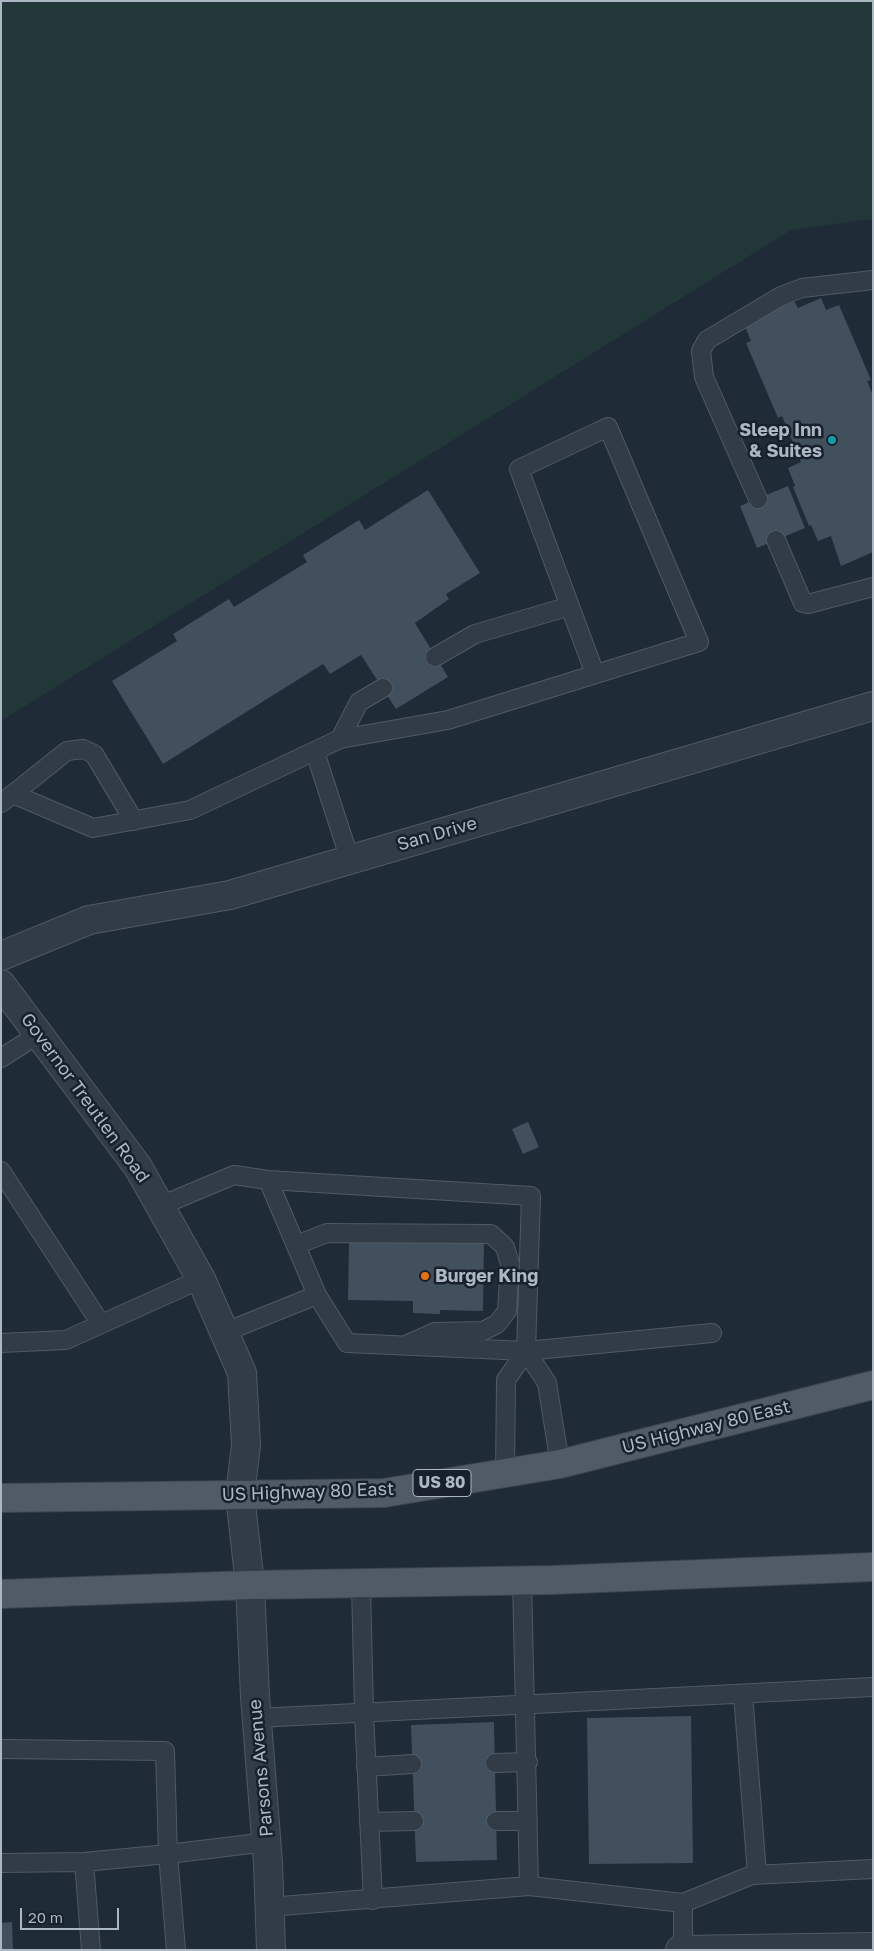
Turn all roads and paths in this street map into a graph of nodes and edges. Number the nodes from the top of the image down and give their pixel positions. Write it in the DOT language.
graph roads {
  1 [pos="873,280"];
  2 [pos="758,499"];
  3 [pos="776,540"];
  4 [pos="873,587"];
  5 [pos="570,606"];
  6 [pos="435,657"];
  7 [pos="596,674"];
  8 [pos="383,688"];
  9 [pos="873,706"];
  10 [pos="340,738"];
  11 [pos="315,752"];
  12 [pos="7,798"];
  13 [pos="134,820"];
  14 [pos="350,860"];
  15 [pos="1,956"];
  16 [pos="1,984"];
  17 [pos="39,1034"];
  18 [pos="1,1058"];
  19 [pos="1,1171"];
  20 [pos="268,1180"];
  21 [pos="160,1206"];
  22 [pos="296,1245"];
  23 [pos="201,1279"];
  24 [pos="316,1295"];
  25 [pos="100,1324"];
  26 [pos="225,1332"];
  27 [pos="712,1333"];
  28 [pos="1,1343"];
  29 [pos="403,1346"];
  30 [pos="526,1351"];
  31 [pos="873,1385"];
  32 [pos="560,1464"];
  33 [pos="505,1472"];
  34 [pos="240,1494"];
  35 [pos="1,1498"];
  36 [pos="873,1567"];
  37 [pos="522,1580"];
  38 [pos="361,1584"];
  39 [pos="250,1585"];
  40 [pos="1,1594"];
  41 [pos="873,1687"];
  42 [pos="743,1694"];
  43 [pos="524,1705"];
  44 [pos="364,1713"];
  45 [pos="257,1718"];
  46 [pos="1,1749"];
  47 [pos="495,1762"];
  48 [pos="528,1762"];
  49 [pos="412,1764"];
  50 [pos="366,1767"];
  51 [pos="414,1821"];
  52 [pos="369,1822"];
  53 [pos="496,1822"];
  54 [pos="528,1822"];
  55 [pos="267,1842"];
  56 [pos="168,1854"];
  57 [pos="84,1862"];
  58 [pos="1,1863"];
  59 [pos="873,1869"];
  60 [pos="757,1874"];
  61 [pos="529,1886"];
  62 [pos="372,1900"];
  63 [pos="683,1903"];
  64 [pos="269,1907"];
  65 [pos="873,1947"];
  66 [pos="763,1949"];
  67 [pos="91,1950"];
  68 [pos="176,1950"];
  69 [pos="271,1950"];
  70 [pos="681,1950"];
  1 -- 2 [label="lane"];
  3 -- 4 [label="lane"];
  5 -- 6 [label="lane"];
  5 -- 7 [label="lane"];
  5 -- 7 [label="lane"];
  7 -- 10 [label="lane"];
  8 -- 10 [label="lane"];
  9 -- 14 [label="street, San Drive"];
  10 -- 11 [label="lane"];
  11 -- 13 [label="lane"];
  11 -- 14 [label="lane"];
  12 -- 13 [label="lane"];
  12 -- 13 [label="lane"];
  14 -- 15 [label="street, San Drive"];
  16 -- 17 [label="street, Governor Treutlen Road"];
  17 -- 18 [label="lane"];
  17 -- 21 [label="street, Governor Treutlen Road"];
  19 -- 25 [label="lane"];
  20 -- 21 [label="lane"];
  20 -- 22 [label="lane"];
  20 -- 30 [label="lane"];
  21 -- 23 [label="street, Governor Treutlen Road"];
  22 -- 24 [label="lane"];
  22 -- 29 [label="lane"];
  23 -- 25 [label="lane"];
  23 -- 26 [label="street, Governor Treutlen Road"];
  24 -- 26 [label="lane"];
  24 -- 29 [label="lane"];
  25 -- 28 [label="lane"];
  26 -- 34 [label="street, Governor Treutlen Road"];
  27 -- 30 [label="lane"];
  29 -- 30 [label="lane"];
  30 -- 32 [label="lane"];
  30 -- 33 [label="lane"];
  31 -- 32 [label="main road, US Highway 80 East / US 80"];
  32 -- 33 [label="main road, US Highway 80 East / US 80"];
  33 -- 34 [label="main road, US Highway 80 East / US 80"];
  34 -- 35 [label="main road, US Highway 80 East / US 80"];
  34 -- 39 [label="street, Governor Treutlen Road"];
  36 -- 37 [label="main road"];
  37 -- 38 [label="main road"];
  37 -- 43 [label="lane"];
  38 -- 39 [label="main road"];
  38 -- 44 [label="lane"];
  39 -- 40 [label="main road"];
  39 -- 45 [label="street, Parsons Avenue"];
  41 -- 42 [label="lane"];
  42 -- 43 [label="lane"];
  42 -- 60 [label="lane"];
  43 -- 44 [label="lane"];
  43 -- 48 [label="lane"];
  44 -- 45 [label="lane"];
  44 -- 50 [label="lane"];
  45 -- 55 [label="street, Parsons Avenue"];
  46 -- 56 [label="lane"];
  47 -- 48 [label="lane"];
  48 -- 54 [label="lane"];
  49 -- 50 [label="lane"];
  50 -- 52 [label="lane"];
  51 -- 52 [label="lane"];
  52 -- 62 [label="lane"];
  53 -- 54 [label="lane"];
  54 -- 61 [label="lane"];
  55 -- 56 [label="lane"];
  55 -- 64 [label="street, Parsons Avenue"];
  56 -- 57 [label="lane"];
  56 -- 68 [label="lane"];
  57 -- 58 [label="lane"];
  57 -- 67 [label="lane"];
  59 -- 60 [label="lane"];
  60 -- 63 [label="lane"];
  61 -- 62 [label="lane"];
  61 -- 63 [label="lane"];
  62 -- 64 [label="lane"];
  63 -- 70 [label="lane"];
  64 -- 69 [label="street, Parsons Avenue"];
  65 -- 66 [label="street"];
  66 -- 70 [label="street"];
}
